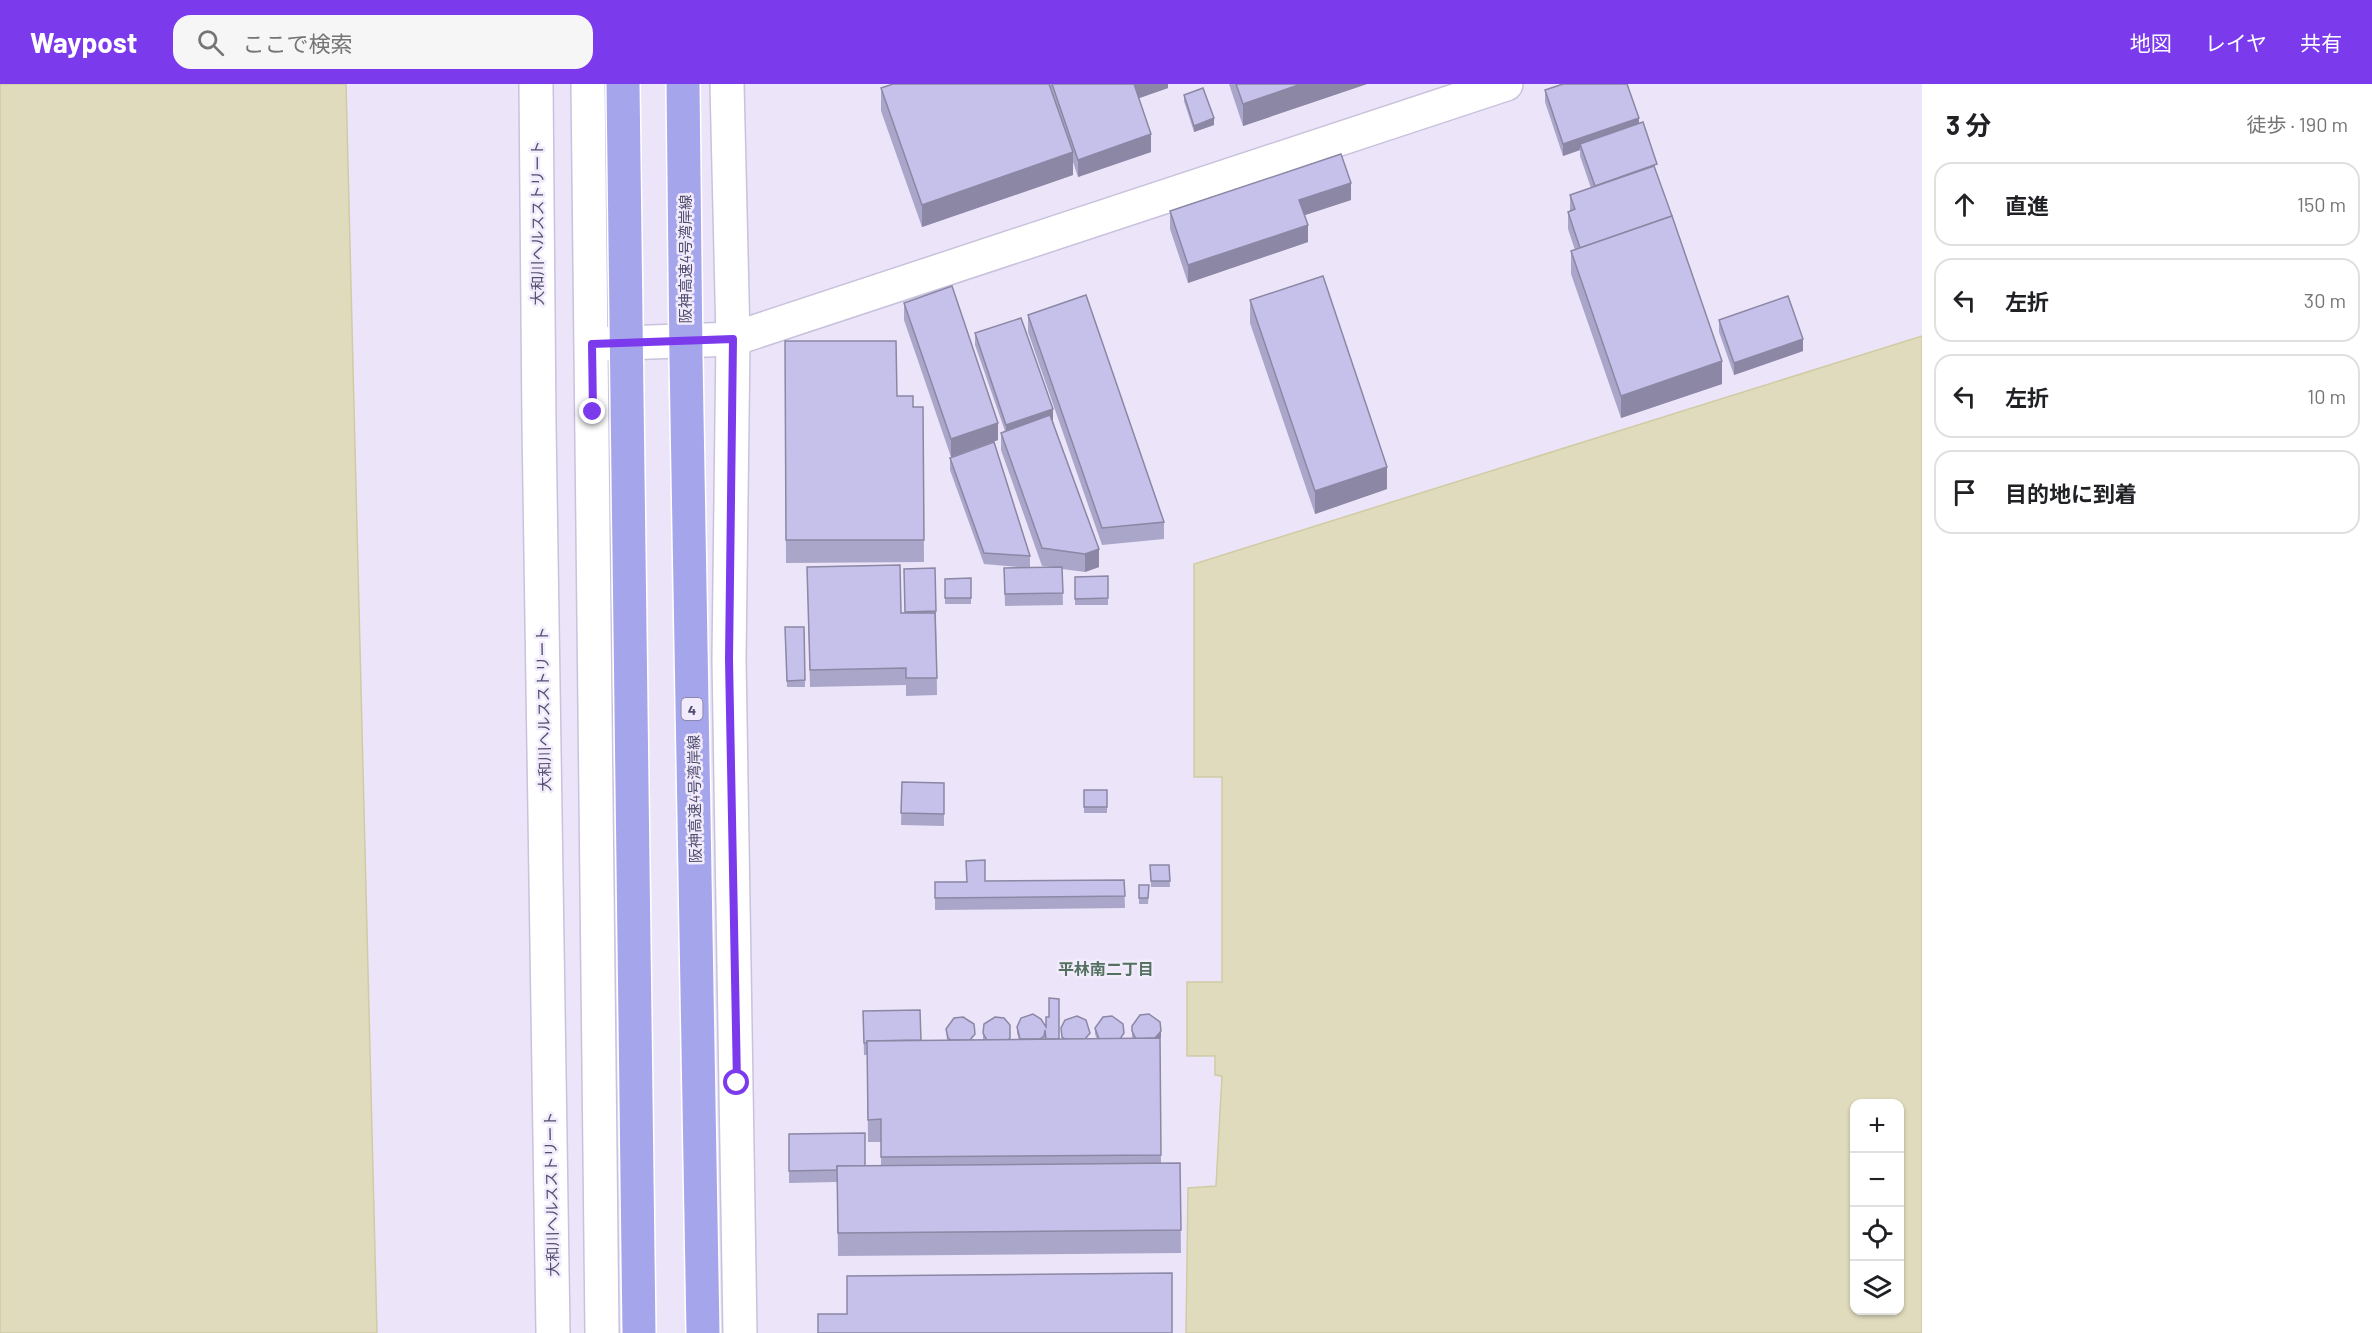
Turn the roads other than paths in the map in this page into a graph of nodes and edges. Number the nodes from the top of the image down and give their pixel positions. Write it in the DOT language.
graph roads {
  1 [pos="536,84"];
  2 [pos="588,84"];
  3 [pos="623,84"];
  4 [pos="683,84"];
  5 [pos="727,84"];
  6 [pos="1506,84"];
  7 [pos="733,339"];
  8 [pos="592,344"];
  9 [pos="553,1333"];
  10 [pos="602,1333"];
  11 [pos="639,1333"];
  12 [pos="703,1333"];
  13 [pos="740,1333"];
  1 -- 9 [label="street, 大和川ヘルスストリート"];
  2 -- 8 [label="street"];
  3 -- 11 [label="highway, bridge"];
  4 -- 12 [label="highway, 阪神高速4号湾岸線 / 4, bridge"];
  5 -- 7 [label="street"];
  6 -- 7 [label="street"];
  7 -- 8 [label="street"];
  7 -- 13 [label="street"];
  8 -- 10 [label="street"];
}
